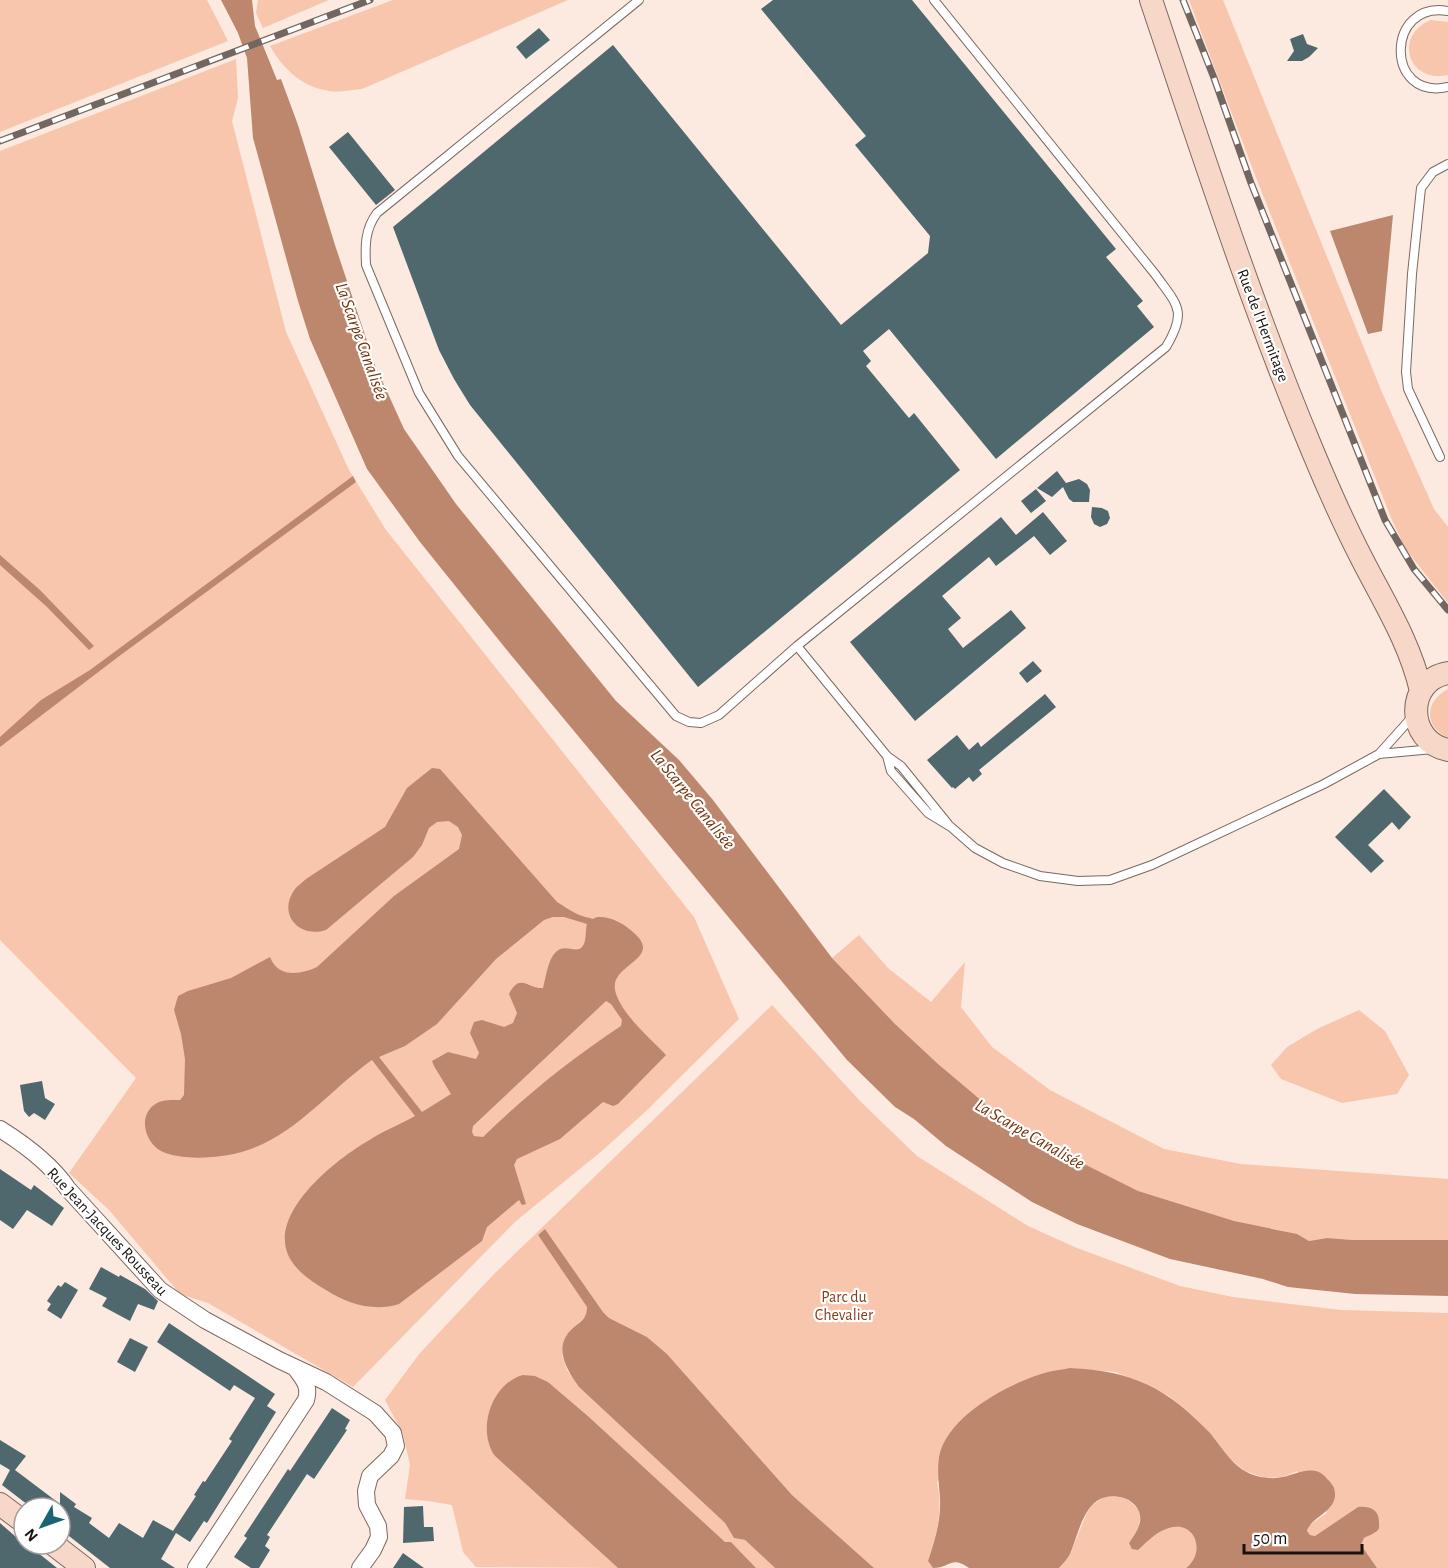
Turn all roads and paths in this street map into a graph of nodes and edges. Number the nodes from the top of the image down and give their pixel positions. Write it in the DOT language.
graph roads {
  1 [pos="639,0"];
  2 [pos="934,0"];
  3 [pos="1151,0"];
  4 [pos="1448,11"];
  5 [pos="1444,88"];
  6 [pos="1448,96"];
  7 [pos="1448,164"];
  8 [pos="1440,458"];
  9 [pos="1404,639"];
  10 [pos="797,646"];
  11 [pos="1448,671"];
  12 [pos="1421,690"];
  13 [pos="1415,713"];
  14 [pos="1445,749"];
  15 [pos="1379,754"];
  16 [pos="0,1129"];
  17 [pos="296,1368"];
  18 [pos="68,1556"];
  19 [pos="84,1568"];
  20 [pos="196,1568"];
  21 [pos="360,1568"];
  1 -- 10 [label="lane"];
  2 -- 10 [label="lane"];
  3 -- 9 [label="street, Rue de l'Hermitage"];
  4 -- 5 [label="lane"];
  5 -- 6 [label="lane"];
  7 -- 8 [label="lane"];
  9 -- 11 [label="street, Rue de l'Hermitage"];
  9 -- 12 [label="street, Rue de l'Hermitage"];
  10 -- 15 [label="lane"];
  11 -- 12 [label="street"];
  12 -- 13 [label="street"];
  13 -- 14 [label="street"];
  13 -- 15 [label="lane"];
  14 -- 15 [label="lane"];
  16 -- 17 [label="street, Rue Jean-Jacques Rousseau"];
  17 -- 20 [label="street"];
  17 -- 21 [label="street, Rue Jean-Jacques Rousseau"];
  18 -- 19 [label="street"];
}
